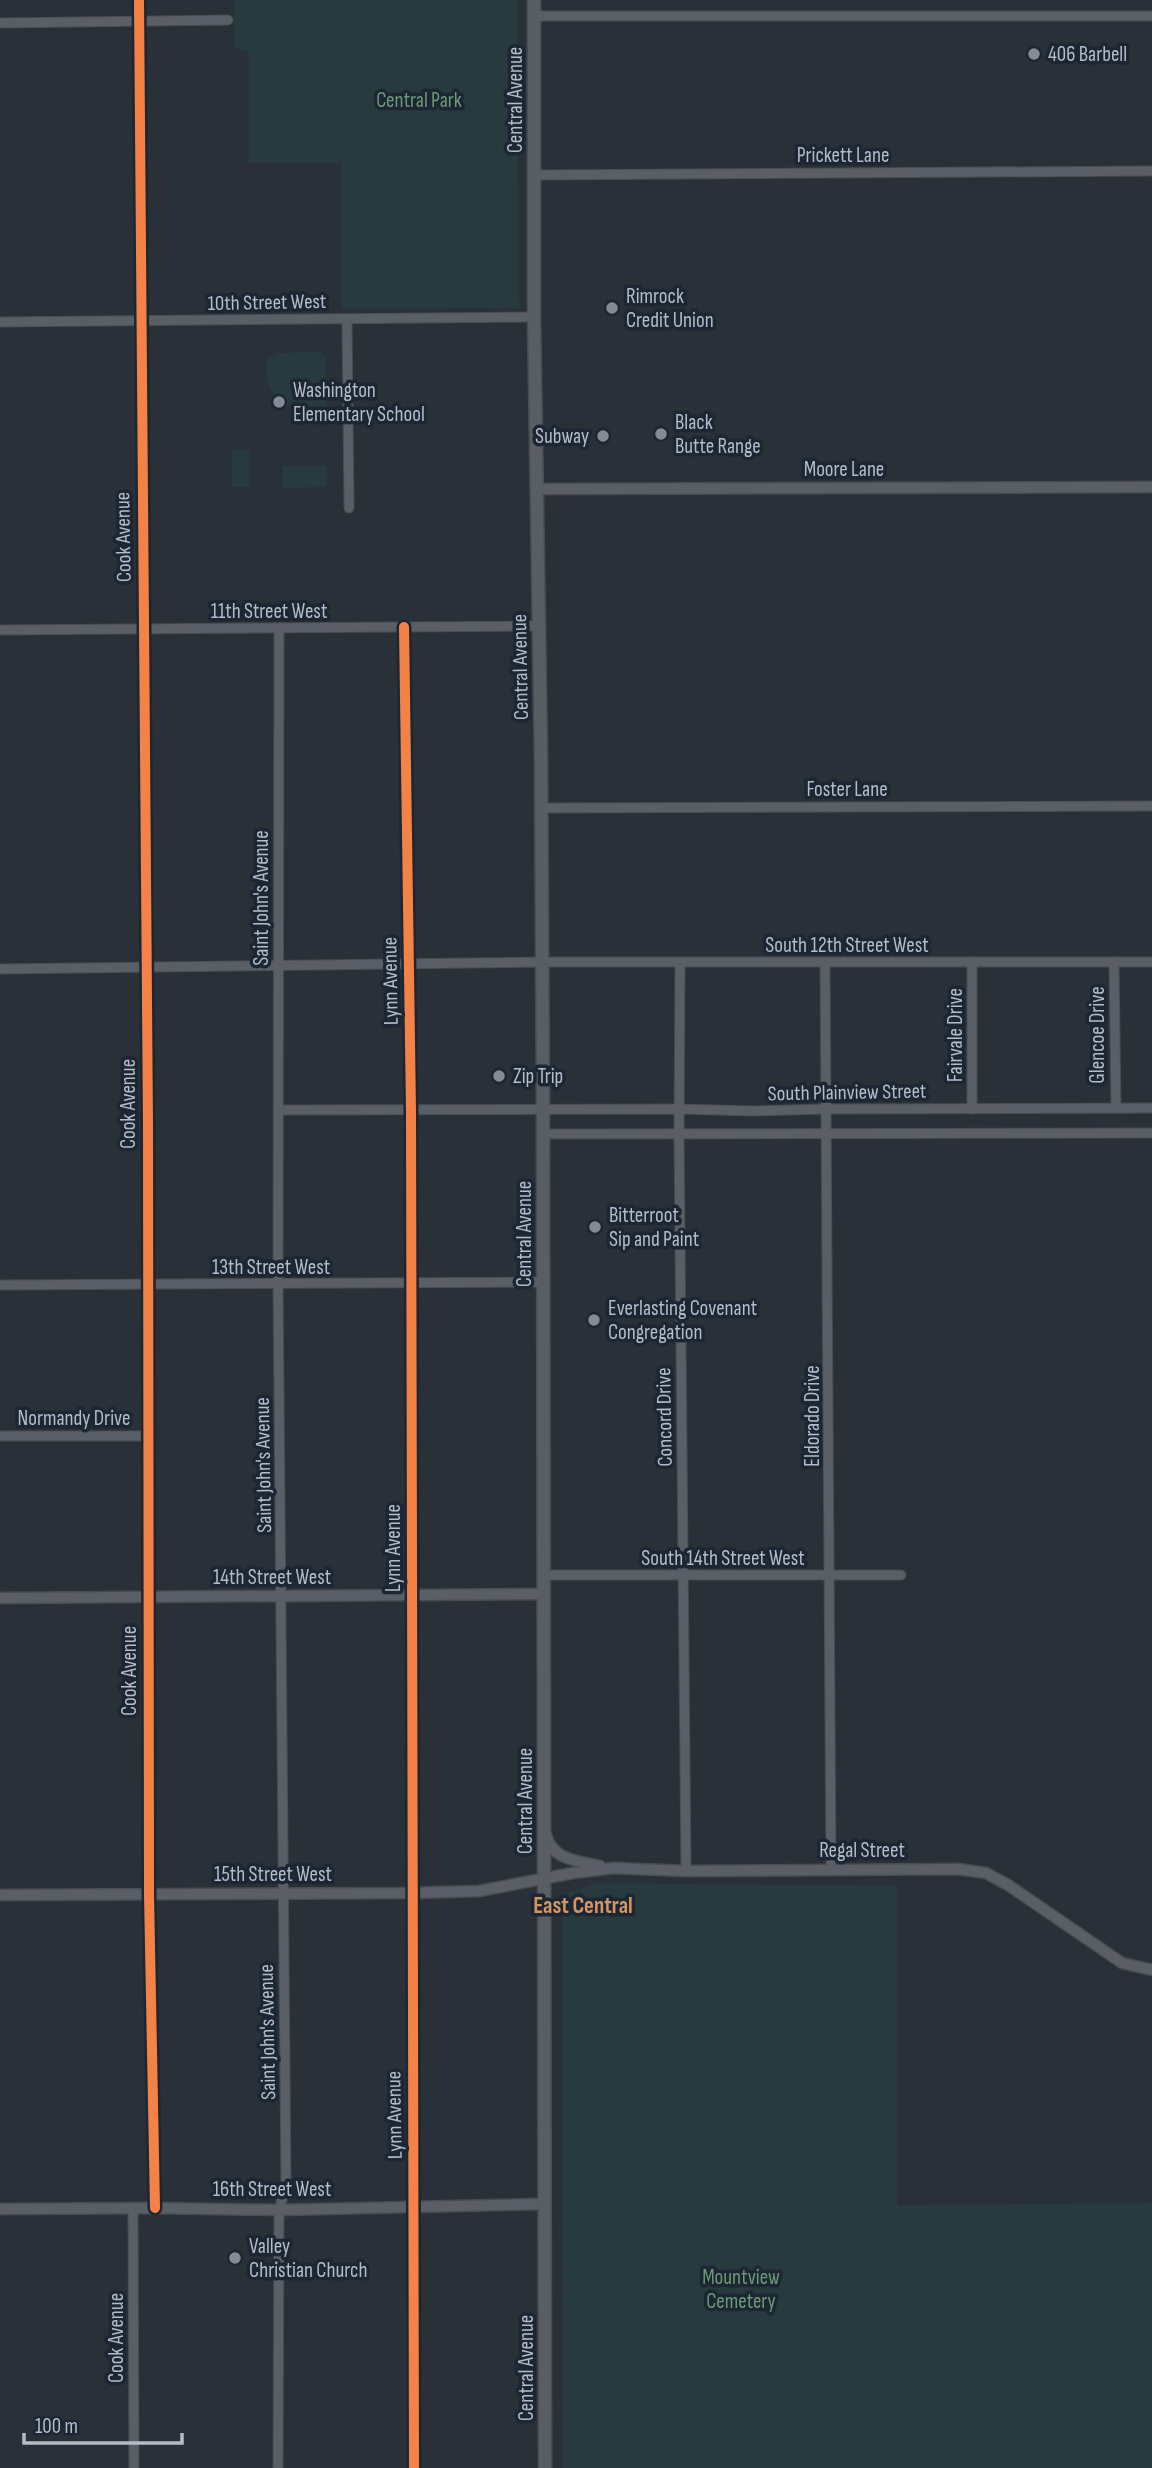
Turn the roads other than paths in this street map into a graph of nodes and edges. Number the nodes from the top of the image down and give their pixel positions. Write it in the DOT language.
graph roads {
  1 [pos="139,0"];
  2 [pos="534,0"];
  3 [pos="535,16"];
  4 [pos="1152,16"];
  5 [pos="228,20"];
  6 [pos="139,22"];
  7 [pos="0,23"];
  8 [pos="1152,171"];
  9 [pos="535,175"];
  10 [pos="534,317"];
  11 [pos="346,318"];
  12 [pos="141,320"];
  13 [pos="0,322"];
  14 [pos="1152,487"];
  15 [pos="536,489"];
  16 [pos="349,508"];
  17 [pos="538,626"];
  18 [pos="404,627"];
  19 [pos="279,628"];
  20 [pos="144,629"];
  21 [pos="0,630"];
  22 [pos="1152,807"];
  23 [pos="541,808"];
  24 [pos="542,962"];
  25 [pos="680,962"];
  26 [pos="825,962"];
  27 [pos="972,962"];
  28 [pos="1114,962"];
  29 [pos="1152,962"];
  30 [pos="410,964"];
  31 [pos="278,966"];
  32 [pos="145,968"];
  33 [pos="0,969"];
  34 [pos="1116,1108"];
  35 [pos="1152,1108"];
  36 [pos="679,1109"];
  37 [pos="827,1109"];
  38 [pos="972,1109"];
  39 [pos="279,1110"];
  40 [pos="543,1110"];
  41 [pos="411,1111"];
  42 [pos="827,1132"];
  43 [pos="1152,1133"];
  44 [pos="543,1134"];
  45 [pos="679,1134"];
  46 [pos="411,1282"];
  47 [pos="543,1282"];
  48 [pos="278,1283"];
  49 [pos="0,1285"];
  50 [pos="147,1285"];
  51 [pos="0,1436"];
  52 [pos="148,1436"];
  53 [pos="544,1575"];
  54 [pos="684,1575"];
  55 [pos="901,1575"];
  56 [pos="830,1577"];
  57 [pos="544,1594"];
  58 [pos="282,1596"];
  59 [pos="412,1596"];
  60 [pos="0,1598"];
  61 [pos="148,1598"];
  62 [pos="544,1826"];
  63 [pos="613,1868"];
  64 [pos="831,1869"];
  65 [pos="686,1871"];
  66 [pos="544,1879"];
  67 [pos="282,1893"];
  68 [pos="411,1893"];
  69 [pos="149,1894"];
  70 [pos="0,1895"];
  71 [pos="1152,1970"];
  72 [pos="545,2204"];
  73 [pos="414,2206"];
  74 [pos="155,2207"];
  75 [pos="132,2208"];
  76 [pos="0,2209"];
  77 [pos="279,2210"];
  78 [pos="134,2468"];
  79 [pos="278,2468"];
  80 [pos="414,2468"];
  81 [pos="545,2468"];
  1 -- 6 [label="street, Cook Avenue"];
  2 -- 3 [label="main road, Central Avenue"];
  3 -- 4 [label="street"];
  3 -- 9 [label="main road, Central Avenue"];
  5 -- 6 [label="street"];
  6 -- 7 [label="street"];
  6 -- 12 [label="street, Cook Avenue"];
  8 -- 9 [label="street, Prickett Lane"];
  9 -- 10 [label="main road, Central Avenue"];
  10 -- 11 [label="street, 10th Street West"];
  10 -- 15 [label="main road, Central Avenue"];
  11 -- 12 [label="street, 10th Street West"];
  11 -- 16 [label="street"];
  12 -- 13 [label="street, 10th Street West"];
  12 -- 20 [label="street, Cook Avenue"];
  14 -- 15 [label="street, Moore Lane"];
  15 -- 17 [label="main road, Central Avenue"];
  17 -- 18 [label="street, 11th Street West"];
  17 -- 23 [label="main road, Central Avenue"];
  18 -- 19 [label="street, 11th Street West"];
  18 -- 30 [label="street, Lynn Avenue"];
  19 -- 20 [label="street, 11th Street West"];
  19 -- 31 [label="street, Saint John's Avenue"];
  20 -- 21 [label="street, 11th Street West"];
  20 -- 32 [label="street, Cook Avenue"];
  22 -- 23 [label="street, Foster Lane"];
  23 -- 24 [label="main road, Central Avenue"];
  24 -- 25 [label="street, South 12th Street West"];
  24 -- 30 [label="street, South 12th Street West"];
  24 -- 40 [label="main road, Central Avenue"];
  25 -- 26 [label="street, South 12th Street West"];
  25 -- 36 [label="street, Concord Drive"];
  26 -- 27 [label="street, South 12th Street West"];
  26 -- 37 [label="street, Eldorado Drive"];
  27 -- 28 [label="street, South 12th Street West"];
  27 -- 38 [label="street, Fairvale Drive"];
  28 -- 29 [label="street, South 12th Street West"];
  28 -- 34 [label="street, Glencoe Drive"];
  30 -- 31 [label="street, South 12th Street West"];
  30 -- 41 [label="street, Lynn Avenue"];
  31 -- 32 [label="street, South 12th Street West"];
  31 -- 39 [label="street, Saint John's Avenue"];
  32 -- 33 [label="street, South 12th Street West"];
  32 -- 50 [label="street, Cook Avenue"];
  34 -- 35 [label="street, South Plainview Street"];
  34 -- 38 [label="street, South Plainview Street"];
  36 -- 37 [label="street, South Plainview Street"];
  36 -- 40 [label="street, South Plainview Street"];
  36 -- 45 [label="street, Concord Drive"];
  37 -- 38 [label="street, South Plainview Street"];
  37 -- 42 [label="street, Eldorado Drive"];
  39 -- 41 [label="street, South Plainview Street"];
  39 -- 48 [label="street, Saint John's Avenue"];
  40 -- 41 [label="street, South Plainview Street"];
  40 -- 44 [label="main road, Central Avenue"];
  41 -- 46 [label="street, Lynn Avenue"];
  42 -- 43 [label="street, South Plainview Street"];
  42 -- 45 [label="street, South Plainview Street"];
  42 -- 56 [label="street, Eldorado Drive"];
  44 -- 45 [label="street, South Plainview Street"];
  44 -- 47 [label="main road, Central Avenue"];
  45 -- 54 [label="street, Concord Drive"];
  46 -- 47 [label="street, 13th Street West"];
  46 -- 48 [label="street, 13th Street West"];
  46 -- 59 [label="street, Lynn Avenue"];
  47 -- 53 [label="main road, Central Avenue"];
  48 -- 50 [label="street, 13th Street West"];
  48 -- 58 [label="street, Saint John's Avenue"];
  49 -- 50 [label="street, 13th Street West"];
  50 -- 52 [label="street, Cook Avenue"];
  51 -- 52 [label="street, Normandy Drive"];
  52 -- 61 [label="street, Cook Avenue"];
  53 -- 54 [label="street, South 14th Street West"];
  53 -- 57 [label="main road, Central Avenue"];
  54 -- 56 [label="street, South 14th Street West"];
  54 -- 65 [label="street, Concord Drive"];
  55 -- 56 [label="street, South 14th Street West"];
  56 -- 64 [label="street, Eldorado Drive"];
  57 -- 59 [label="street, 14th Street West"];
  57 -- 62 [label="main road, Central Avenue"];
  58 -- 59 [label="street, 14th Street West"];
  58 -- 61 [label="street, 14th Street West"];
  58 -- 67 [label="street, Saint John's Avenue"];
  59 -- 68 [label="street, Lynn Avenue"];
  60 -- 61 [label="street, 14th Street West"];
  61 -- 69 [label="street, Cook Avenue"];
  62 -- 63 [label="street"];
  62 -- 66 [label="main road, Central Avenue"];
  63 -- 65 [label="street, Regal Street"];
  63 -- 66 [label="street, Regal Street"];
  64 -- 65 [label="street, Regal Street"];
  64 -- 71 [label="street, Regal Street"];
  66 -- 68 [label="street, 15th Street West"];
  66 -- 72 [label="main road, Central Avenue"];
  67 -- 68 [label="street, 15th Street West"];
  67 -- 69 [label="street, 15th Street West"];
  67 -- 77 [label="street, Saint John's Avenue"];
  68 -- 73 [label="street, Lynn Avenue"];
  69 -- 70 [label="street, 15th Street West"];
  69 -- 74 [label="street, Cook Avenue"];
  72 -- 73 [label="street, 16th Street West"];
  72 -- 81 [label="main road, Central Avenue"];
  73 -- 77 [label="street, 16th Street West"];
  73 -- 80 [label="street, Lynn Avenue"];
  74 -- 75 [label="street, 16th Street West"];
  74 -- 77 [label="street, 16th Street West"];
  75 -- 76 [label="street, 16th Street West"];
  75 -- 78 [label="street, Cook Avenue"];
  77 -- 79 [label="street, Saint John's Avenue"];
}
